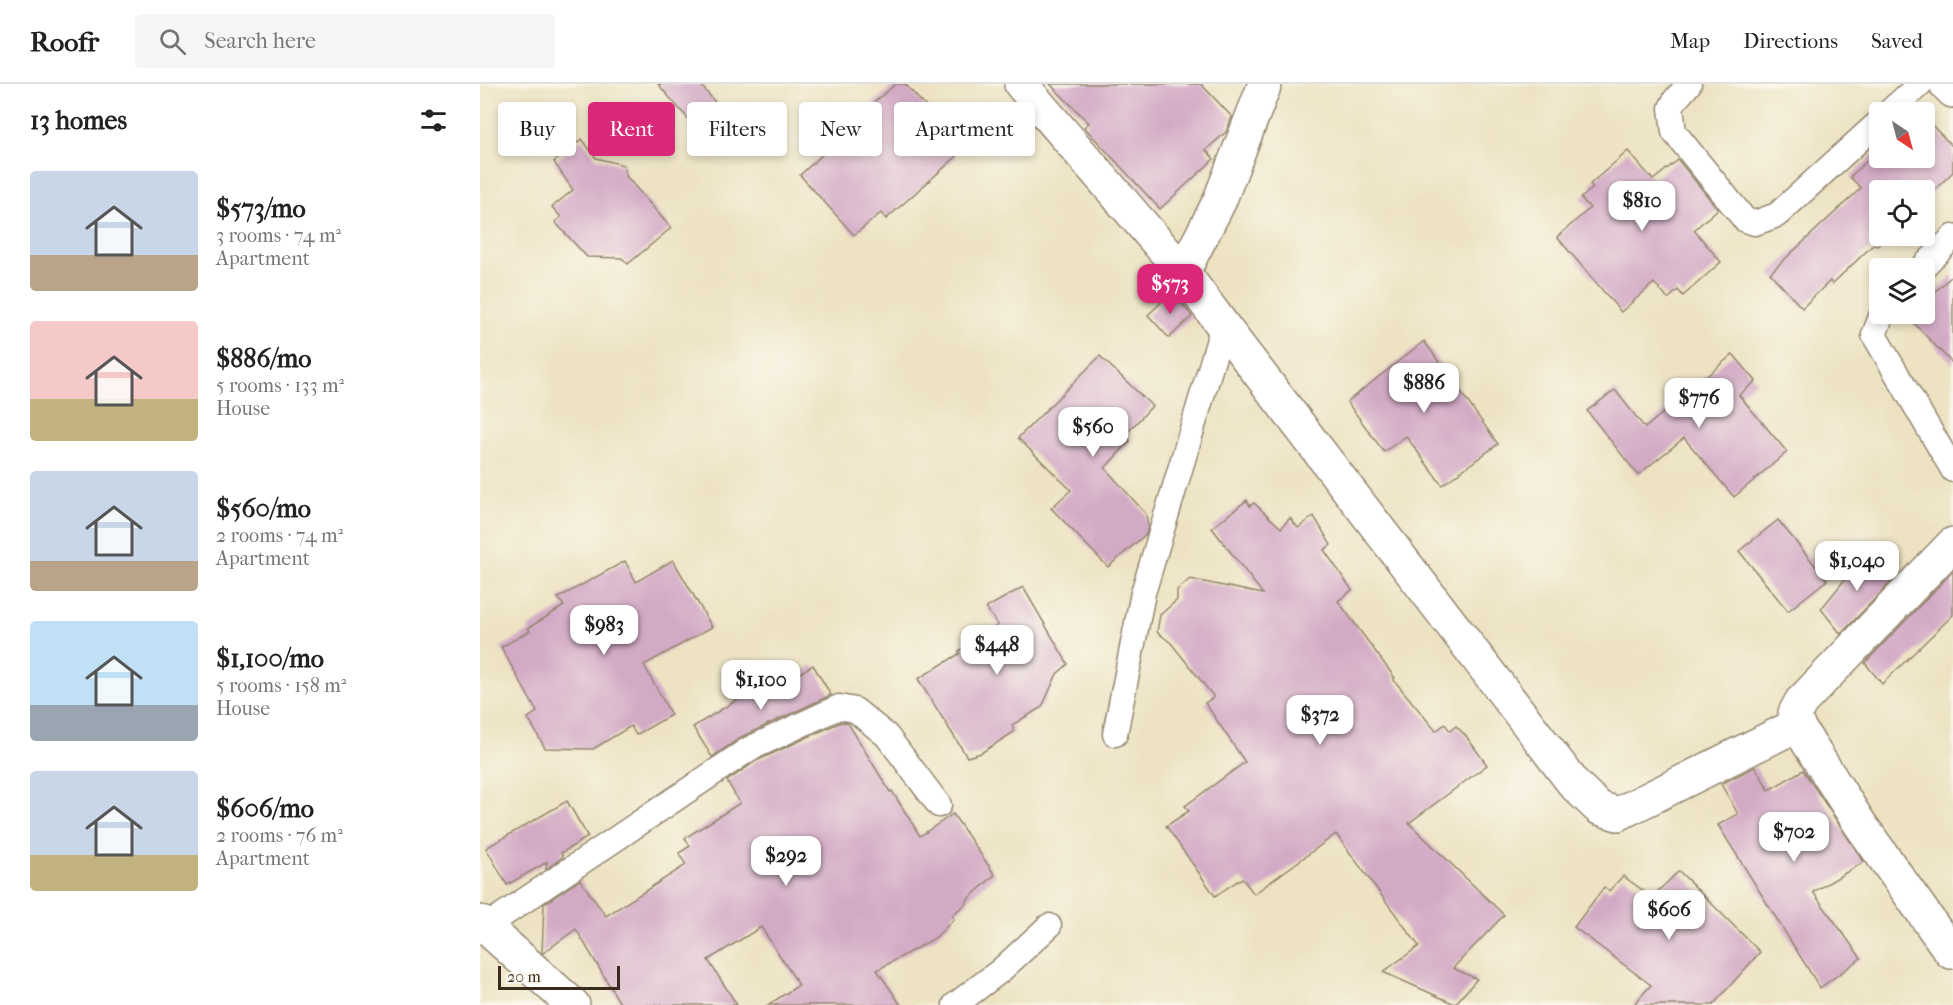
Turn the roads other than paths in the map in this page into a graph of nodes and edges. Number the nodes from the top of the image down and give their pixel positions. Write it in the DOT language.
graph roads {
  1 [pos="1021,84"];
  2 [pos="1265,84"];
  3 [pos="1689,84"];
  4 [pos="1920,84"];
  5 [pos="1946,84"];
  6 [pos="1953,91"];
  7 [pos="1900,102"];
  8 [pos="1869,131"];
  9 [pos="1953,237"];
  10 [pos="1932,258"];
  11 [pos="1183,272"];
  12 [pos="1878,324"];
  13 [pos="1223,326"];
  14 [pos="1953,470"];
  15 [pos="1953,544"];
  16 [pos="1797,725"];
  17 [pos="1115,734"];
  18 [pos="939,805"];
  19 [pos="482,924"];
  20 [pos="1049,926"];
  21 [pos="1951,952"];
  22 [pos="573,1005"];
  23 [pos="955,1005"];
  1 -- 11 [label="street"];
  2 -- 11 [label="street"];
  3 -- 8 [label="lane"];
  4 -- 7 [label="lane"];
  5 -- 6 [label="street"];
  9 -- 10 [label="lane"];
  11 -- 13 [label="street"];
  12 -- 14 [label="lane"];
  13 -- 16 [label="street"];
  13 -- 17 [label="lane"];
  15 -- 16 [label="street"];
  16 -- 21 [label="street"];
  18 -- 19 [label="lane"];
  19 -- 22 [label="street"];
  20 -- 23 [label="lane"];
}
